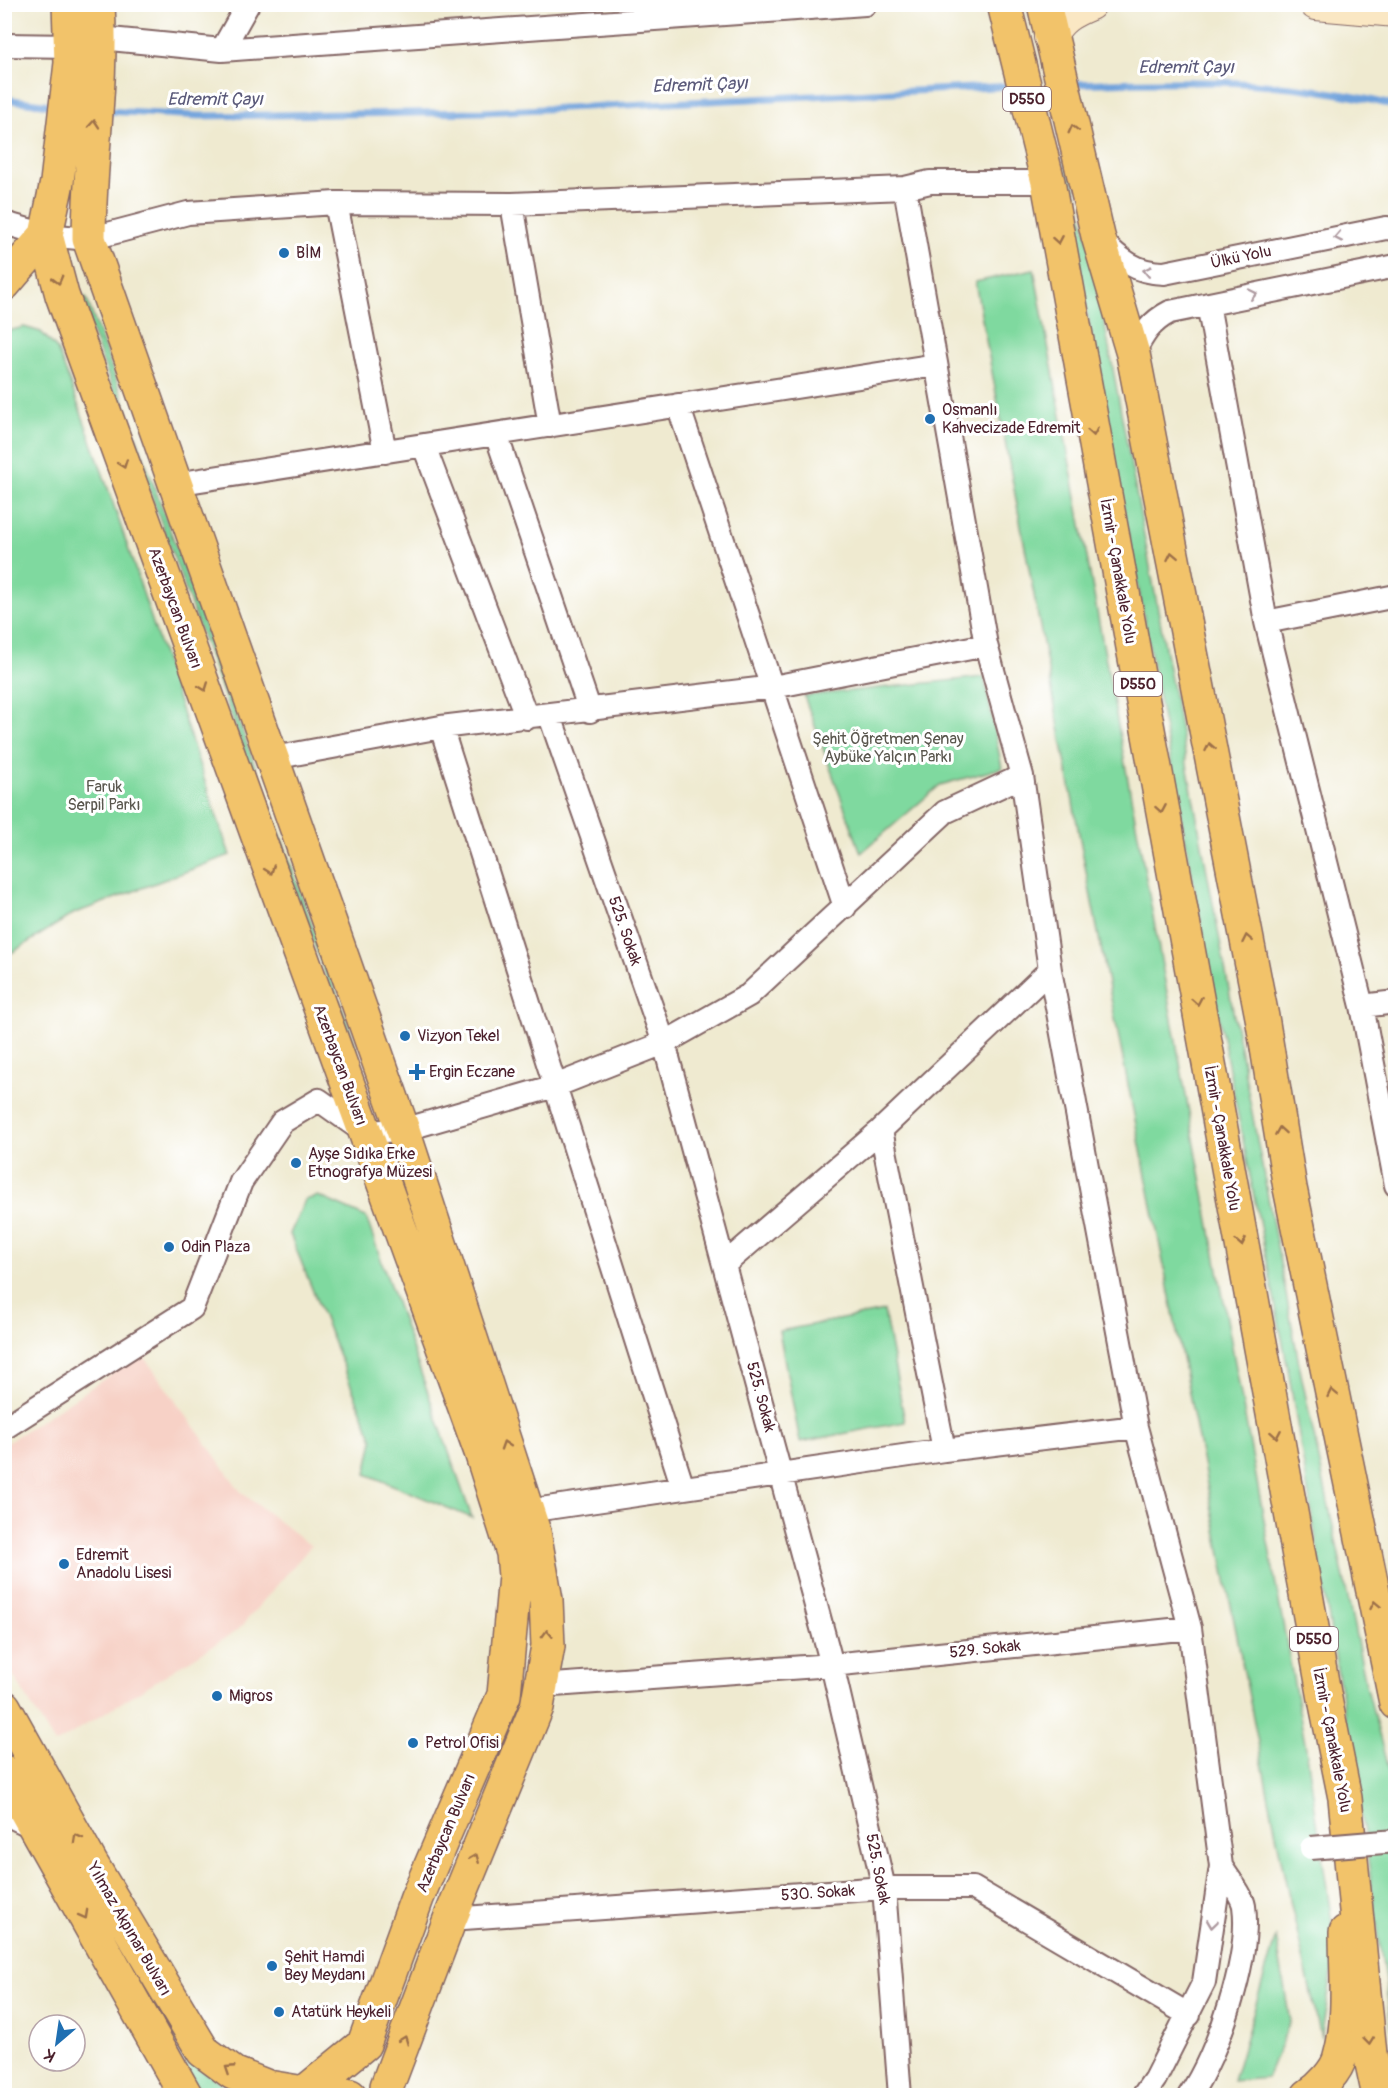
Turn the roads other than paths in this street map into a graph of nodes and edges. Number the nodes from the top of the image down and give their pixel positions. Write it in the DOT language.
graph roads {
  1 [pos="69,4"];
  2 [pos="98,4"];
  3 [pos="248,4"];
  4 [pos="865,4"];
  5 [pos="1044,4"];
  6 [pos="1090,4"];
  7 [pos="1316,4"];
  8 [pos="1395,11"];
  9 [pos="655,13"];
  10 [pos="1007,17"];
  11 [pos="1051,39"];
  12 [pos="4,45"];
  13 [pos="222,50"];
  14 [pos="86,52"];
  15 [pos="1046,176"];
  16 [pos="905,188"];
  17 [pos="336,203"];
  18 [pos="512,204"];
  19 [pos="4,223"];
  20 [pos="1395,229"];
  21 [pos="46,236"];
  22 [pos="1098,236"];
  23 [pos="89,239"];
  24 [pos="1395,266"];
  25 [pos="4,284"];
  26 [pos="1208,304"];
  27 [pos="1133,354"];
  28 [pos="936,365"];
  29 [pos="678,405"];
  30 [pos="550,426"];
  31 [pos="496,434"];
  32 [pos="424,446"];
  33 [pos="385,452"];
  34 [pos="175,484"];
  35 [pos="1395,596"];
  36 [pos="1266,622"];
  37 [pos="986,645"];
  38 [pos="773,687"];
  39 [pos="590,711"];
  40 [pos="550,716"];
  41 [pos="527,718"];
  42 [pos="441,727"];
  43 [pos="273,758"];
  44 [pos="1022,776"];
  45 [pos="845,907"];
  46 [pos="1050,970"];
  47 [pos="1395,1002"];
  48 [pos="1362,1006"];
  49 [pos="664,1043"];
  50 [pos="555,1086"];
  51 [pos="403,1130"];
  52 [pos="880,1130"];
  53 [pos="364,1132"];
  54 [pos="1395,1185"];
  55 [pos="725,1264"];
  56 [pos="1136,1427"];
  57 [pos="4,1428"];
  58 [pos="944,1450"];
  59 [pos="782,1474"];
  60 [pos="683,1488"];
  61 [pos="527,1511"];
  62 [pos="1190,1628"];
  63 [pos="832,1665"];
  64 [pos="540,1686"];
  65 [pos="1395,1703"];
  66 [pos="4,1707"];
  67 [pos="4,1772"];
  68 [pos="1345,1798"];
  69 [pos="4,1813"];
  70 [pos="35,1828"];
  71 [pos="1395,1841"];
  72 [pos="1311,1848"];
  73 [pos="1221,1866"];
  74 [pos="884,1888"];
  75 [pos="450,1919"];
  76 [pos="1189,2015"];
  77 [pos="301,2094"];
  78 [pos="186,2096"];
  79 [pos="350,2096"];
  80 [pos="387,2096"];
  81 [pos="900,2096"];
  82 [pos="1143,2096"];
  83 [pos="1189,2096"];
  84 [pos="1308,2096"];
  85 [pos="1378,2096"];
  1 -- 14 [label="main road"];
  2 -- 14 [label="main road"];
  3 -- 13 [label="street"];
  4 -- 9 [label="street"];
  5 -- 11 [label="main road"];
  6 -- 11 [label="street"];
  7 -- 8 [label="street"];
  9 -- 13 [label="street"];
  10 -- 15 [label="main road, İzmir - Çanakkale Yolu / D550"];
  22 -- 11 [label="main road, one-way"];
  12 -- 14 [label="street"];
  13 -- 14 [label="street"];
  14 -- 21 [label="main road, Azerbaycan Bulvarı"];
  23 -- 14 [label="main road, one-way"];
  15 -- 16 [label="street"];
  15 -- 68 [label="main road, İzmir - Çanakkale Yolu / D550, one-way"];
  16 -- 18 [label="street"];
  16 -- 28 [label="street"];
  17 -- 18 [label="street"];
  17 -- 23 [label="street"];
  17 -- 33 [label="street"];
  18 -- 30 [label="street"];
  19 -- 21 [label="street"];
  20 -- 22 [label="street, Ülkü Yolu, one-way"];
  21 -- 23 [label="street"];
  21 -- 25 [label="main road"];
  21 -- 53 [label="main road, Azerbaycan Bulvarı, one-way"];
  22 -- 27 [label="main road"];
  23 -- 34 [label="main road"];
  26 -- 24 [label="street, one-way"];
  26 -- 27 [label="street"];
  26 -- 36 [label="street"];
  65 -- 27 [label="main road, one-way"];
  28 -- 29 [label="street"];
  28 -- 37 [label="street"];
  29 -- 30 [label="street"];
  29 -- 38 [label="street"];
  30 -- 31 [label="street"];
  31 -- 32 [label="street"];
  31 -- 39 [label="street"];
  32 -- 33 [label="street"];
  32 -- 41 [label="street"];
  33 -- 34 [label="street"];
  34 -- 43 [label="main road"];
  35 -- 36 [label="street"];
  36 -- 48 [label="street"];
  37 -- 38 [label="street"];
  37 -- 44 [label="street"];
  38 -- 39 [label="street"];
  38 -- 45 [label="street"];
  39 -- 40 [label="street"];
  40 -- 41 [label="street"];
  40 -- 49 [label="street, 525. Sokak"];
  41 -- 42 [label="street"];
  42 -- 43 [label="street"];
  42 -- 50 [label="street"];
  43 -- 51 [label="main road"];
  44 -- 45 [label="street"];
  44 -- 46 [label="street"];
  45 -- 49 [label="street"];
  46 -- 52 [label="street"];
  46 -- 56 [label="street"];
  47 -- 48 [label="street"];
  48 -- 54 [label="street"];
  49 -- 50 [label="street"];
  49 -- 55 [label="street, 525. Sokak"];
  50 -- 51 [label="street"];
  50 -- 60 [label="street"];
  51 -- 53 [label="street"];
  61 -- 51 [label="main road, one-way"];
  52 -- 55 [label="street"];
  52 -- 58 [label="street"];
  53 -- 57 [label="street"];
  53 -- 77 [label="main road, Azerbaycan Bulvarı"];
  55 -- 59 [label="street, 525. Sokak"];
  56 -- 58 [label="street"];
  56 -- 62 [label="street"];
  58 -- 59 [label="street"];
  59 -- 60 [label="street"];
  59 -- 63 [label="street, 525. Sokak"];
  60 -- 61 [label="street"];
  64 -- 61 [label="main road, one-way"];
  62 -- 63 [label="street, 529. Sokak"];
  62 -- 73 [label="street"];
  63 -- 64 [label="street, 529. Sokak"];
  63 -- 74 [label="street, 525. Sokak"];
  75 -- 64 [label="main road, one-way"];
  77 -- 66 [label="main road, Yılmaz Akpınar Bulvarı, one-way"];
  67 -- 70 [label="main road, Yılmaz Akpınar Bulvarı"];
  68 -- 84 [label="main road"];
  68 -- 85 [label="main road, İzmir - Çanakkale Yolu / D550, one-way"];
  69 -- 70 [label="street"];
  70 -- 78 [label="main road, Yılmaz Akpınar Bulvarı, one-way"];
  71 -- 72 [label="street, bridge"];
  73 -- 76 [label="street, one-way"];
  73 -- 83 [label="street"];
  74 -- 75 [label="street, 530. Sokak"];
  74 -- 76 [label="street, 530. Sokak"];
  74 -- 81 [label="street, 525. Sokak"];
  80 -- 75 [label="main road, one-way"];
  76 -- 82 [label="street"];
  77 -- 79 [label="main road, Yılmaz Akpınar Bulvarı"];
}
